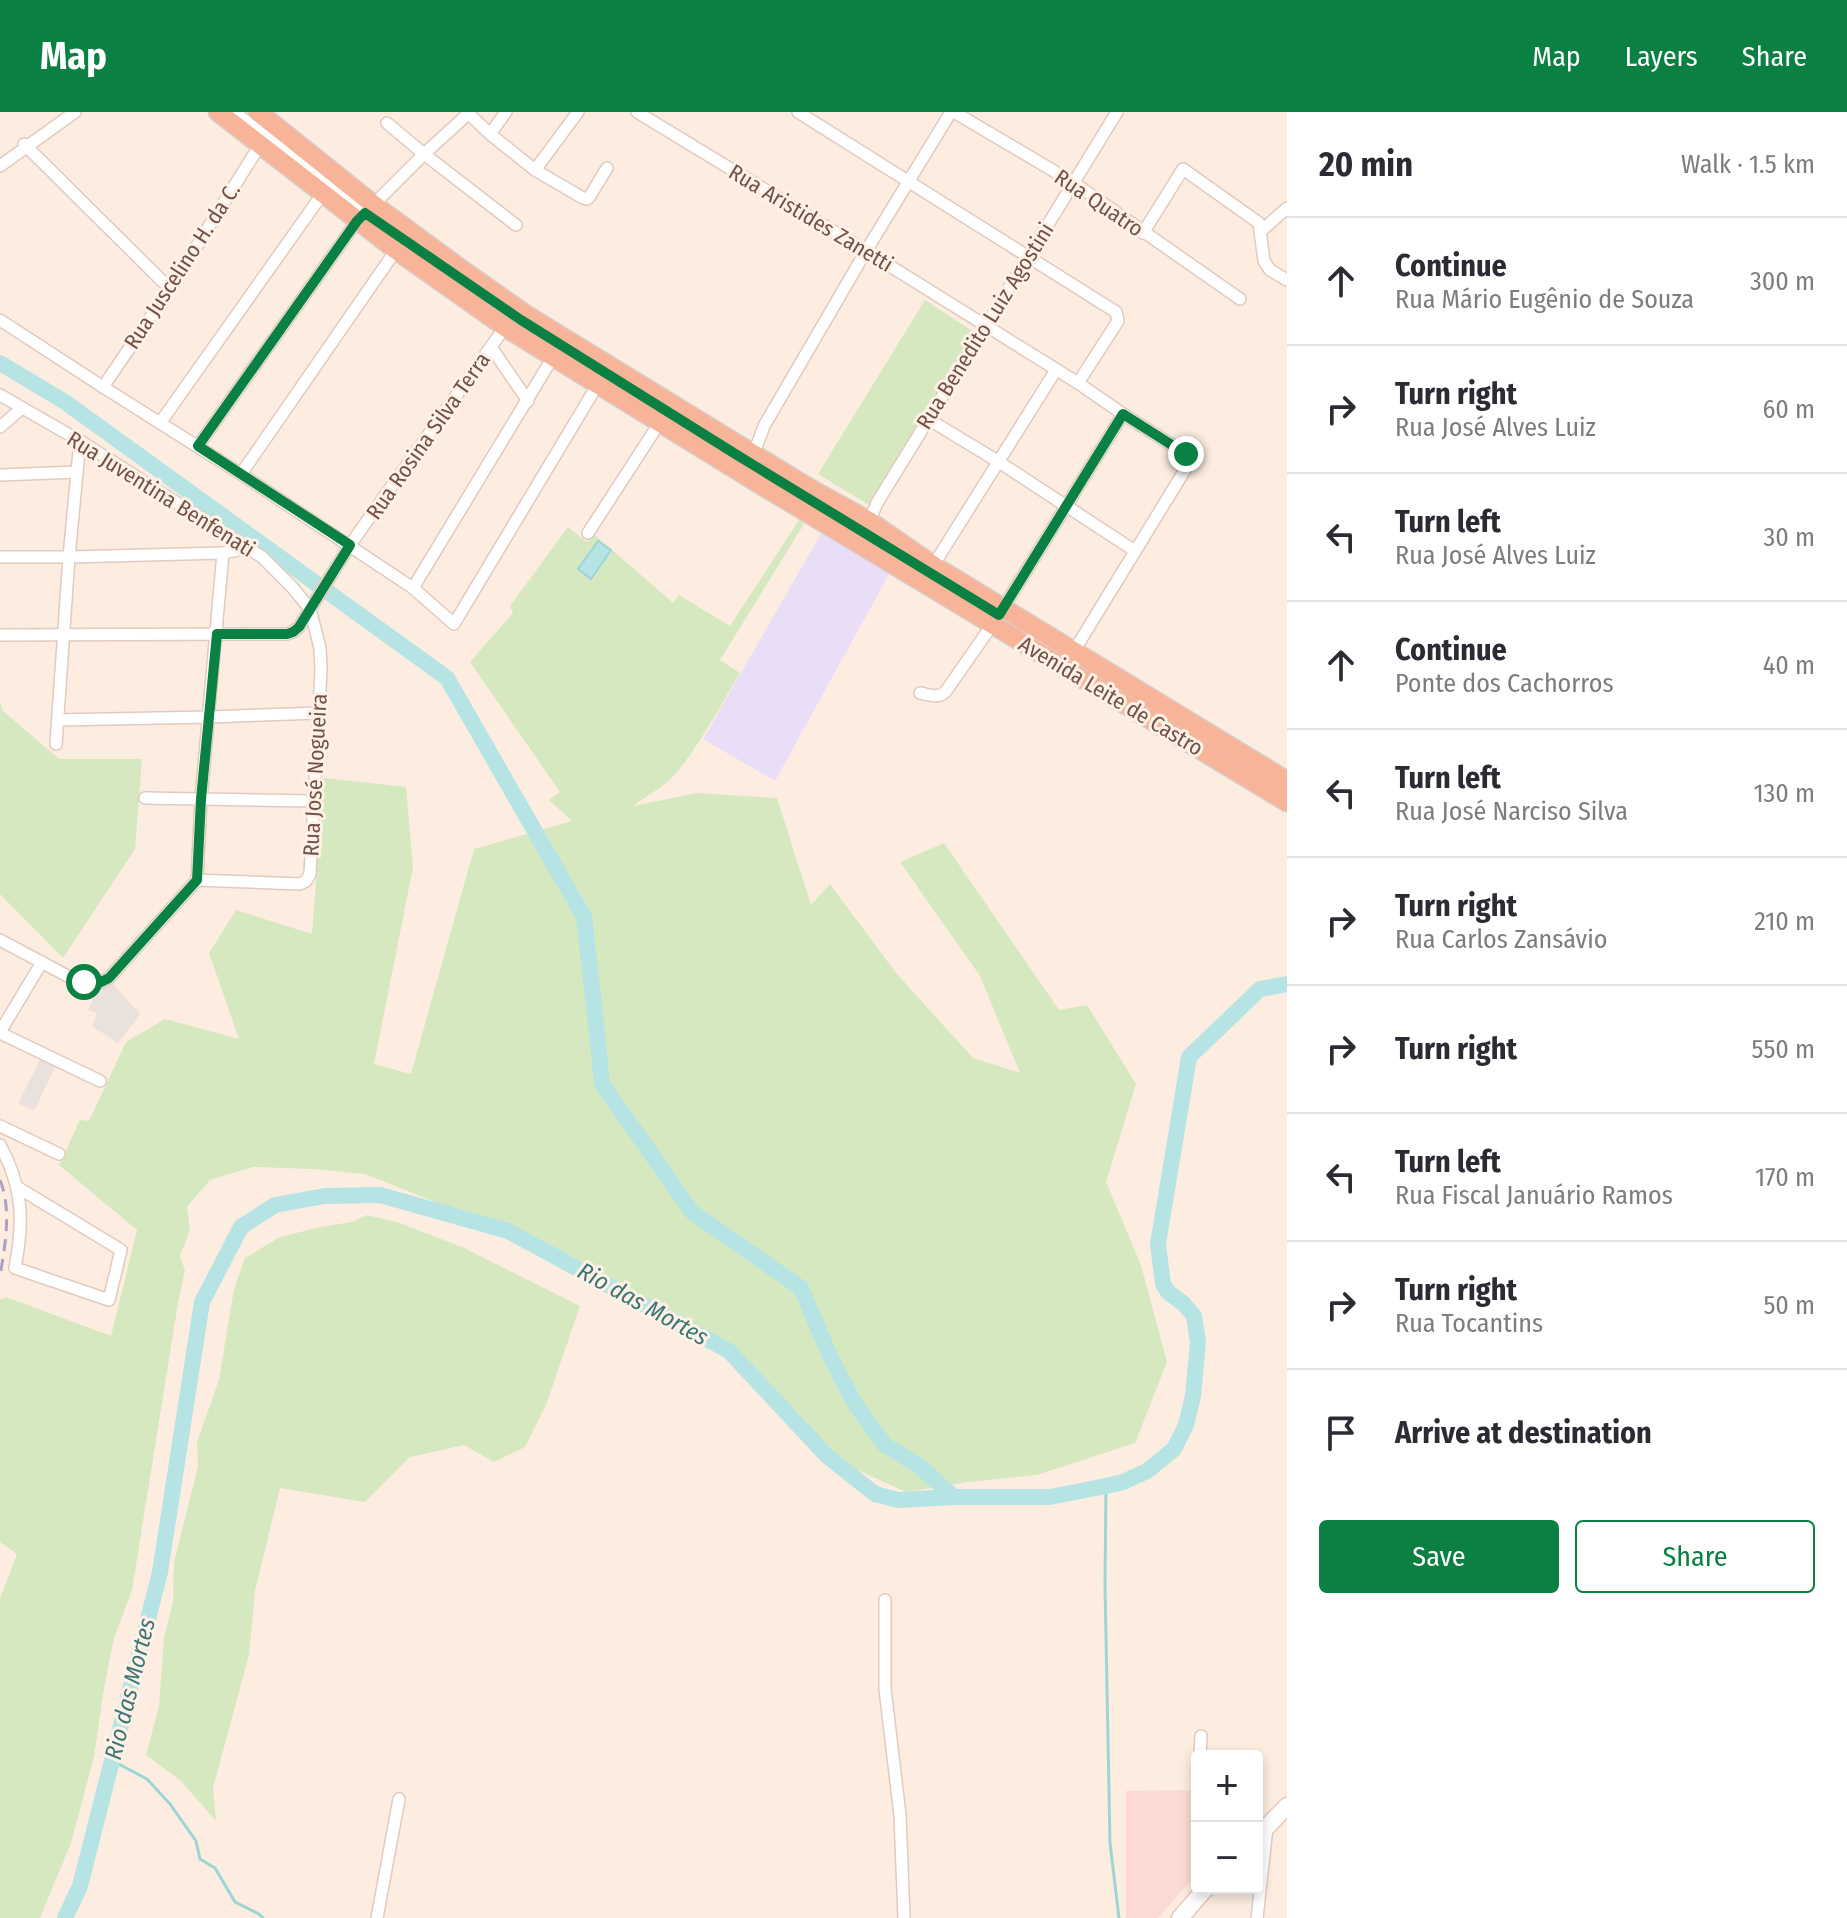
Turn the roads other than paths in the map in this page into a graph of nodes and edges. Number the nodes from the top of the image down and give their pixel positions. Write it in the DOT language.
graph roads {
  1 [pos="67,112"];
  2 [pos="75,112"];
  3 [pos="258,112"];
  4 [pos="506,112"];
  5 [pos="578,112"];
  6 [pos="637,112"];
  7 [pos="798,112"];
  8 [pos="952,112"];
  9 [pos="1117,112"];
  10 [pos="468,113"];
  11 [pos="229,114"];
  12 [pos="387,123"];
  13 [pos="490,134"];
  14 [pos="26,145"];
  15 [pos="260,145"];
  16 [pos="424,154"];
  17 [pos="0,164"];
  18 [pos="607,168"];
  19 [pos="535,170"];
  20 [pos="908,183"];
  21 [pos="1074,183"];
  22 [pos="323,193"];
  23 [pos="1287,208"];
  24 [pos="365,213"];
  25 [pos="516,225"];
  26 [pos="1261,231"];
  27 [pos="1143,233"];
  28 [pos="396,250"];
  29 [pos="866,251"];
  30 [pos="1027,257"];
  31 [pos="1287,280"];
  32 [pos="171,287"];
  33 [pos="1240,299"];
  34 [pos="0,320"];
  35 [pos="518,321"];
  36 [pos="985,326"];
  37 [pos="491,347"];
  38 [pos="553,357"];
  39 [pos="1056,370"];
  40 [pos="1078,383"];
  41 [pos="598,384"];
  42 [pos="103,387"];
  43 [pos="0,395"];
  44 [pos="528,401"];
  45 [pos="22,408"];
  46 [pos="1123,414"];
  47 [pos="928,419"];
  48 [pos="660,422"];
  49 [pos="160,423"];
  50 [pos="0,427"];
  51 [pos="80,441"];
  52 [pos="198,446"];
  53 [pos="999,462"];
  54 [pos="752,466"];
  55 [pos="77,472"];
  56 [pos="241,474"];
  57 [pos="0,475"];
  58 [pos="1066,508"];
  59 [pos="588,533"];
  60 [pos="864,533"];
  61 [pos="249,548"];
  62 [pos="346,550"];
  63 [pos="1135,551"];
  64 [pos="223,553"];
  65 [pos="0,557"];
  66 [pos="69,557"];
  67 [pos="929,573"];
  68 [pos="413,588"];
  69 [pos="310,609"];
  70 [pos="999,616"];
  71 [pos="65,634"];
  72 [pos="217,634"];
  73 [pos="0,635"];
  74 [pos="1074,651"];
  75 [pos="920,693"];
  76 [pos="319,713"];
  77 [pos="209,717"];
  78 [pos="58,720"];
  79 [pos="56,744"];
  80 [pos="1287,781"];
  81 [pos="1287,791"];
  82 [pos="145,798"];
  83 [pos="201,799"];
  84 [pos="313,801"];
  85 [pos="1287,802"];
  86 [pos="197,880"];
  87 [pos="0,940"];
  88 [pos="42,962"];
  89 [pos="0,1032"];
  90 [pos="100,1081"];
  91 [pos="0,1126"];
  92 [pos="0,1145"];
  93 [pos="59,1154"];
  94 [pos="17,1187"];
  95 [pos="885,1600"];
  96 [pos="1201,1736"];
  97 [pos="1200,1750"];
  98 [pos="399,1799"];
  99 [pos="1287,1806"];
  100 [pos="1263,1831"];
  101 [pos="1199,1894"];
  102 [pos="1258,1894"];
  103 [pos="377,1918"];
  104 [pos="904,1918"];
  105 [pos="1180,1918"];
  106 [pos="1257,1918"];
  1 -- 14 [label="street"];
  2 -- 14 [label="street"];
  3 -- 24 [label="highway, Avenida Leite de Castro"];
  4 -- 13 [label="street"];
  5 -- 19 [label="street"];
  6 -- 29 [label="street, Rua Aristides Zanetti"];
  7 -- 20 [label="street"];
  8 -- 20 [label="street"];
  8 -- 21 [label="street, Rua Quatro"];
  9 -- 21 [label="street, Rua Benedito Luiz Agostini"];
  10 -- 13 [label="street"];
  10 -- 16 [label="street"];
  11 -- 15 [label="highway, Avenida Leite de Castro"];
  11 -- 24 [label="street"];
  12 -- 16 [label="street"];
  13 -- 19 [label="street"];
  14 -- 17 [label="street"];
  14 -- 32 [label="street"];
  15 -- 22 [label="highway, Avenida Leite de Castro"];
  15 -- 32 [label="street, Rua Juscelino H. da C."];
  16 -- 24 [label="street"];
  16 -- 25 [label="street"];
  18 -- 19 [label="street"];
  20 -- 29 [label="street"];
  20 -- 30 [label="street"];
  21 -- 27 [label="street, Rua Quatro"];
  21 -- 30 [label="street, Rua Benedito Luiz Agostini"];
  22 -- 24 [label="highway, Avenida Leite de Castro"];
  22 -- 49 [label="street"];
  23 -- 26 [label="street"];
  24 -- 28 [label="highway, Avenida Leite de Castro"];
  24 -- 35 [label="highway, Avenida Leite de Castro"];
  24 -- 52 [label="street"];
  26 -- 27 [label="street"];
  26 -- 31 [label="street"];
  27 -- 33 [label="street, Rua Quatro"];
  28 -- 35 [label="highway, Avenida Leite de Castro"];
  28 -- 56 [label="street"];
  29 -- 36 [label="street, Rua Aristides Zanetti"];
  29 -- 54 [label="street"];
  30 -- 36 [label="street, Rua Benedito Luiz Agostini"];
  30 -- 40 [label="street"];
  32 -- 42 [label="street, Rua Juscelino H. da C."];
  34 -- 42 [label="street"];
  35 -- 37 [label="street, Rua Rosina Silva Terra"];
  35 -- 38 [label="highway, Avenida Leite de Castro"];
  35 -- 54 [label="highway, Avenida Leite de Castro"];
  36 -- 39 [label="street, Rua Aristides Zanetti"];
  36 -- 47 [label="street, Rua Benedito Luiz Agostini"];
  37 -- 44 [label="street"];
  37 -- 62 [label="street, Rua Rosina Silva Terra"];
  38 -- 41 [label="highway, Avenida Leite de Castro"];
  38 -- 44 [label="street"];
  39 -- 40 [label="street, Rua Aristides Zanetti"];
  39 -- 53 [label="street"];
  40 -- 46 [label="street, Rua Aristides Zanetti"];
  41 -- 48 [label="highway, Avenida Leite de Castro"];
  41 -- 68 [label="street"];
  42 -- 49 [label="street"];
  43 -- 45 [label="street, Rua Juventina Benfenati"];
  44 -- 68 [label="street"];
  45 -- 50 [label="street"];
  45 -- 51 [label="street, Rua Juventina Benfenati"];
  46 -- 58 [label="street"];
  46 -- 63 [label="street, Rua Aristides Zanetti"];
  47 -- 53 [label="street"];
  47 -- 60 [label="street, Rua Benedito Luiz Agostini"];
  48 -- 54 [label="highway, Avenida Leite de Castro"];
  48 -- 59 [label="street"];
  49 -- 52 [label="street"];
  51 -- 55 [label="street"];
  51 -- 61 [label="street, Rua Juventina Benfenati"];
  52 -- 56 [label="street"];
  53 -- 58 [label="street"];
  53 -- 67 [label="street"];
  54 -- 60 [label="highway, Avenida Leite de Castro"];
  55 -- 57 [label="street"];
  55 -- 66 [label="street"];
  56 -- 62 [label="street"];
  58 -- 63 [label="street"];
  58 -- 70 [label="street"];
  60 -- 67 [label="highway, Avenida Leite de Castro"];
  61 -- 64 [label="street"];
  61 -- 69 [label="street, Rua Juventina Benfenati"];
  62 -- 68 [label="street"];
  62 -- 69 [label="street, Rua Rosina Silva Terra"];
  63 -- 74 [label="street"];
  64 -- 66 [label="street"];
  64 -- 72 [label="street"];
  65 -- 66 [label="street"];
  66 -- 71 [label="street"];
  67 -- 70 [label="highway, Avenida Leite de Castro"];
  69 -- 72 [label="street, Rua Rosina Silva Terra"];
  69 -- 76 [label="street, Rua José Nogueira"];
  70 -- 74 [label="highway, Avenida Leite de Castro"];
  70 -- 75 [label="street"];
  70 -- 81 [label="street"];
  70 -- 85 [label="highway, Avenida Leite de Castro"];
  71 -- 72 [label="street, Rua Rosina Silva Terra"];
  71 -- 73 [label="street, Rua Rosina Silva Terra"];
  71 -- 78 [label="street"];
  72 -- 77 [label="street"];
  74 -- 80 [label="highway, Avenida Leite de Castro"];
  76 -- 77 [label="street"];
  76 -- 84 [label="street, Rua José Nogueira"];
  77 -- 78 [label="street"];
  77 -- 83 [label="street"];
  78 -- 79 [label="street"];
  82 -- 83 [label="street"];
  83 -- 84 [label="street"];
  83 -- 86 [label="street"];
  84 -- 86 [label="street, Rua José Nogueira"];
  86 -- 88 [label="street"];
  87 -- 88 [label="street"];
  88 -- 89 [label="street"];
  89 -- 90 [label="street"];
  91 -- 93 [label="street"];
  92 -- 94 [label="street"];
  94 -- 94 [label="street"];
  95 -- 104 [label="street"];
  96 -- 97 [label="street"];
  98 -- 103 [label="street"];
  99 -- 100 [label="main road"];
  101 -- 105 [label="main road"];
  102 -- 106 [label="street"];
}
